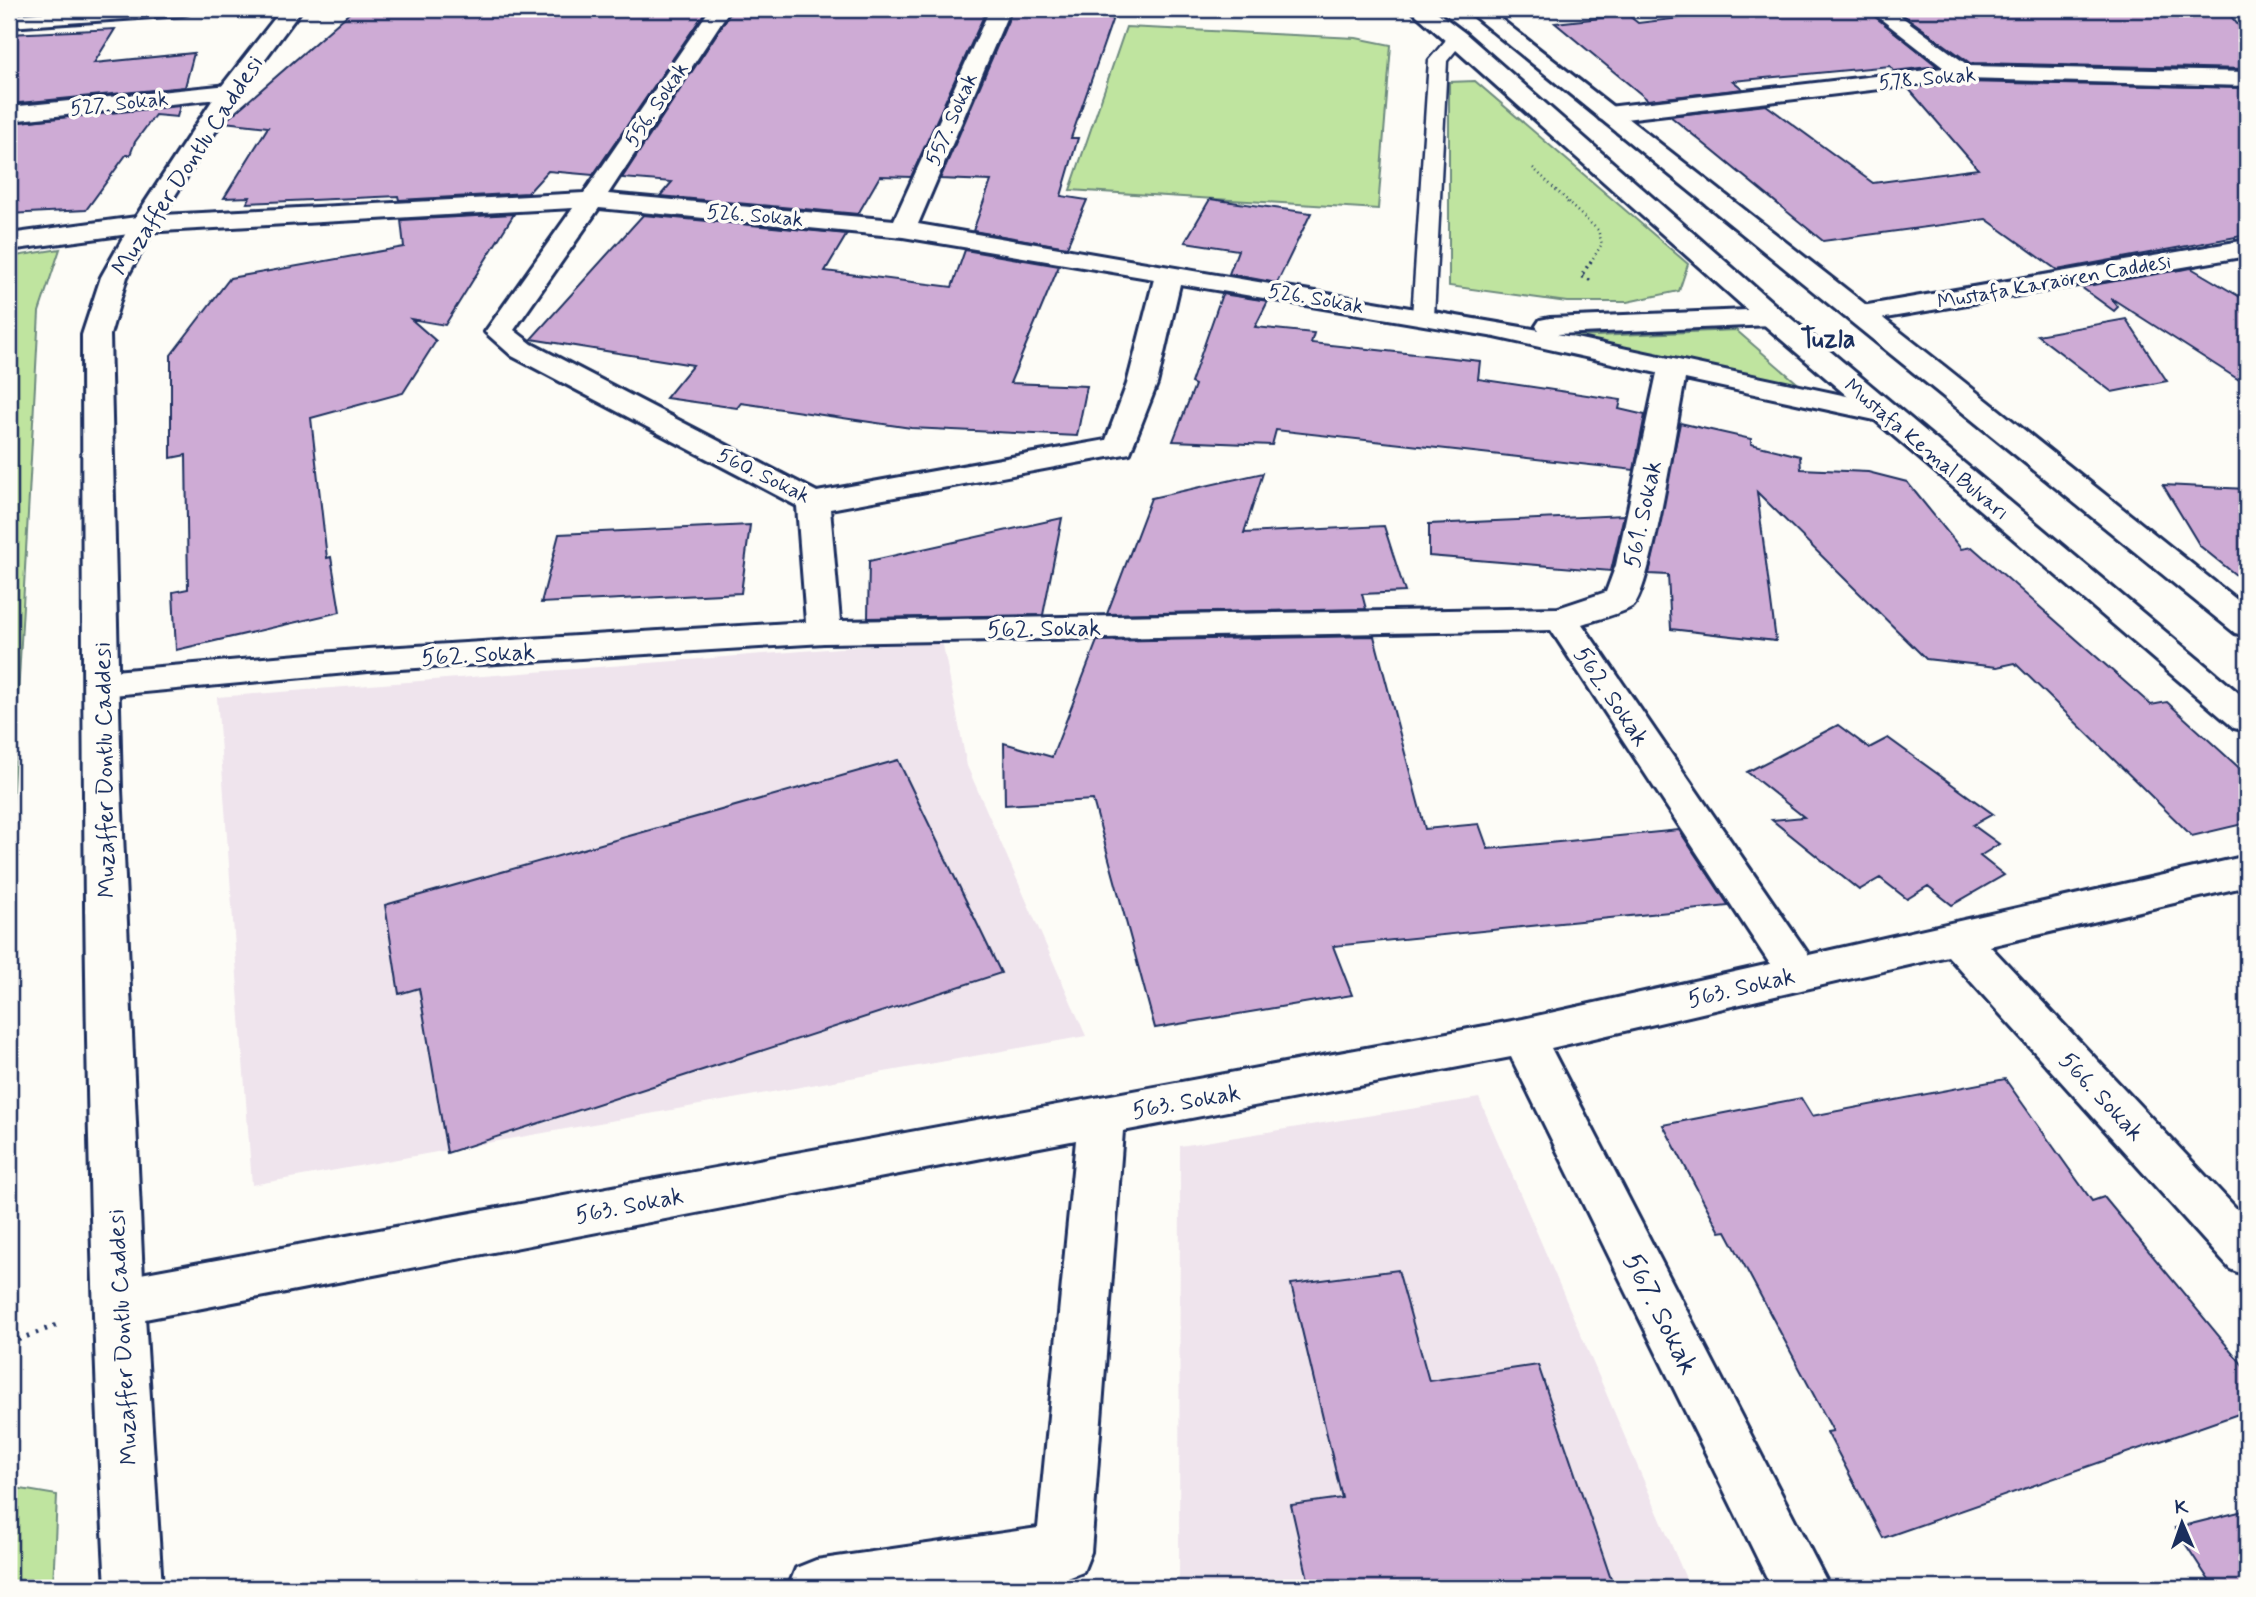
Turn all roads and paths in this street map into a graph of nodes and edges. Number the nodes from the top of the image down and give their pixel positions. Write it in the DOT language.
graph roads {
  1 [pos="182,9"];
  2 [pos="292,9"];
  3 [pos="720,9"];
  4 [pos="1000,9"];
  5 [pos="1420,9"];
  6 [pos="1475,9"];
  7 [pos="1878,9"];
  8 [pos="9,21"];
  9 [pos="1457,37"];
  10 [pos="1964,72"];
  11 [pos="2247,79"];
  12 [pos="229,92"];
  13 [pos="9,114"];
  14 [pos="1608,114"];
  15 [pos="592,200"];
  16 [pos="1567,202"];
  17 [pos="144,224"];
  18 [pos="903,229"];
  19 [pos="9,242"];
  20 [pos="2247,248"];
  21 [pos="2218,252"];
  22 [pos="2247,272"];
  23 [pos="1168,273"];
  24 [pos="1862,314"];
  25 [pos="1423,317"];
  26 [pos="1772,317"];
  27 [pos="1675,320"];
  28 [pos="1495,329"];
  29 [pos="1673,367"];
  30 [pos="1884,413"];
  31 [pos="813,502"];
  32 [pos="1561,619"];
  33 [pos="2247,625"];
  34 [pos="824,632"];
  35 [pos="102,684"];
  36 [pos="2247,719"];
  37 [pos="2247,871"];
  38 [pos="1957,938"];
  39 [pos="1799,974"];
  40 [pos="1522,1037"];
  41 [pos="1101,1116"];
  42 [pos="2247,1254"];
  43 [pos="119,1301"];
  44 [pos="907,1581"];
  45 [pos="134,1588"];
  46 [pos="816,1588"];
  47 [pos="1802,1588"];
  1 -- 8 [label="street"];
  2 -- 12 [label="street, Muzaffer Dontlu Caddesi"];
  3 -- 15 [label="street, 556. Sokak"];
  4 -- 18 [label="street, 557. Sokak"];
  5 -- 9 [label="street, Mustafa Kemal Bulvarı"];
  6 -- 14 [label="street"];
  7 -- 10 [label="street"];
  9 -- 25 [label="lane"];
  9 -- 26 [label="street, Mustafa Kemal Bulvarı"];
  10 -- 11 [label="street, 578. Sokak"];
  10 -- 14 [label="street, 578. Sokak"];
  12 -- 13 [label="street, 527. Sokak"];
  12 -- 17 [label="street, Muzaffer Dontlu Caddesi"];
  14 -- 24 [label="street"];
  15 -- 17 [label="street, 526. Sokak"];
  15 -- 18 [label="street, 526. Sokak"];
  15 -- 31 [label="street, 560. Sokak"];
  16 -- 27 [label="path"];
  17 -- 19 [label="street, 526. Sokak"];
  17 -- 35 [label="street, Muzaffer Dontlu Caddesi"];
  18 -- 23 [label="street, 526. Sokak"];
  20 -- 21 [label="street, Mustafa Karaören Caddesi"];
  21 -- 22 [label="street"];
  21 -- 24 [label="street, Mustafa Karaören Caddesi"];
  23 -- 25 [label="street, 526. Sokak"];
  23 -- 31 [label="street, 560. Sokak"];
  24 -- 33 [label="street"];
  25 -- 28 [label="street, 526. Sokak"];
  26 -- 27 [label="street"];
  26 -- 30 [label="street, Mustafa Kemal Bulvarı"];
  27 -- 28 [label="street"];
  28 -- 29 [label="street"];
  29 -- 30 [label="street"];
  29 -- 32 [label="street, 561. Sokak"];
  30 -- 36 [label="street, Mustafa Kemal Bulvarı"];
  31 -- 34 [label="street"];
  32 -- 34 [label="street, 562. Sokak"];
  32 -- 39 [label="street, 562. Sokak"];
  34 -- 35 [label="street, 562. Sokak"];
  35 -- 43 [label="street, Muzaffer Dontlu Caddesi"];
  37 -- 38 [label="street, 563. Sokak"];
  38 -- 39 [label="street, 563. Sokak"];
  38 -- 42 [label="street, 566. Sokak"];
  39 -- 40 [label="street, 563. Sokak"];
  40 -- 41 [label="street, 563. Sokak"];
  40 -- 47 [label="street, 567. Sokak"];
  41 -- 43 [label="street, 563. Sokak"];
  41 -- 44 [label="street"];
  43 -- 45 [label="street, Muzaffer Dontlu Caddesi"];
  44 -- 46 [label="street"];
}
